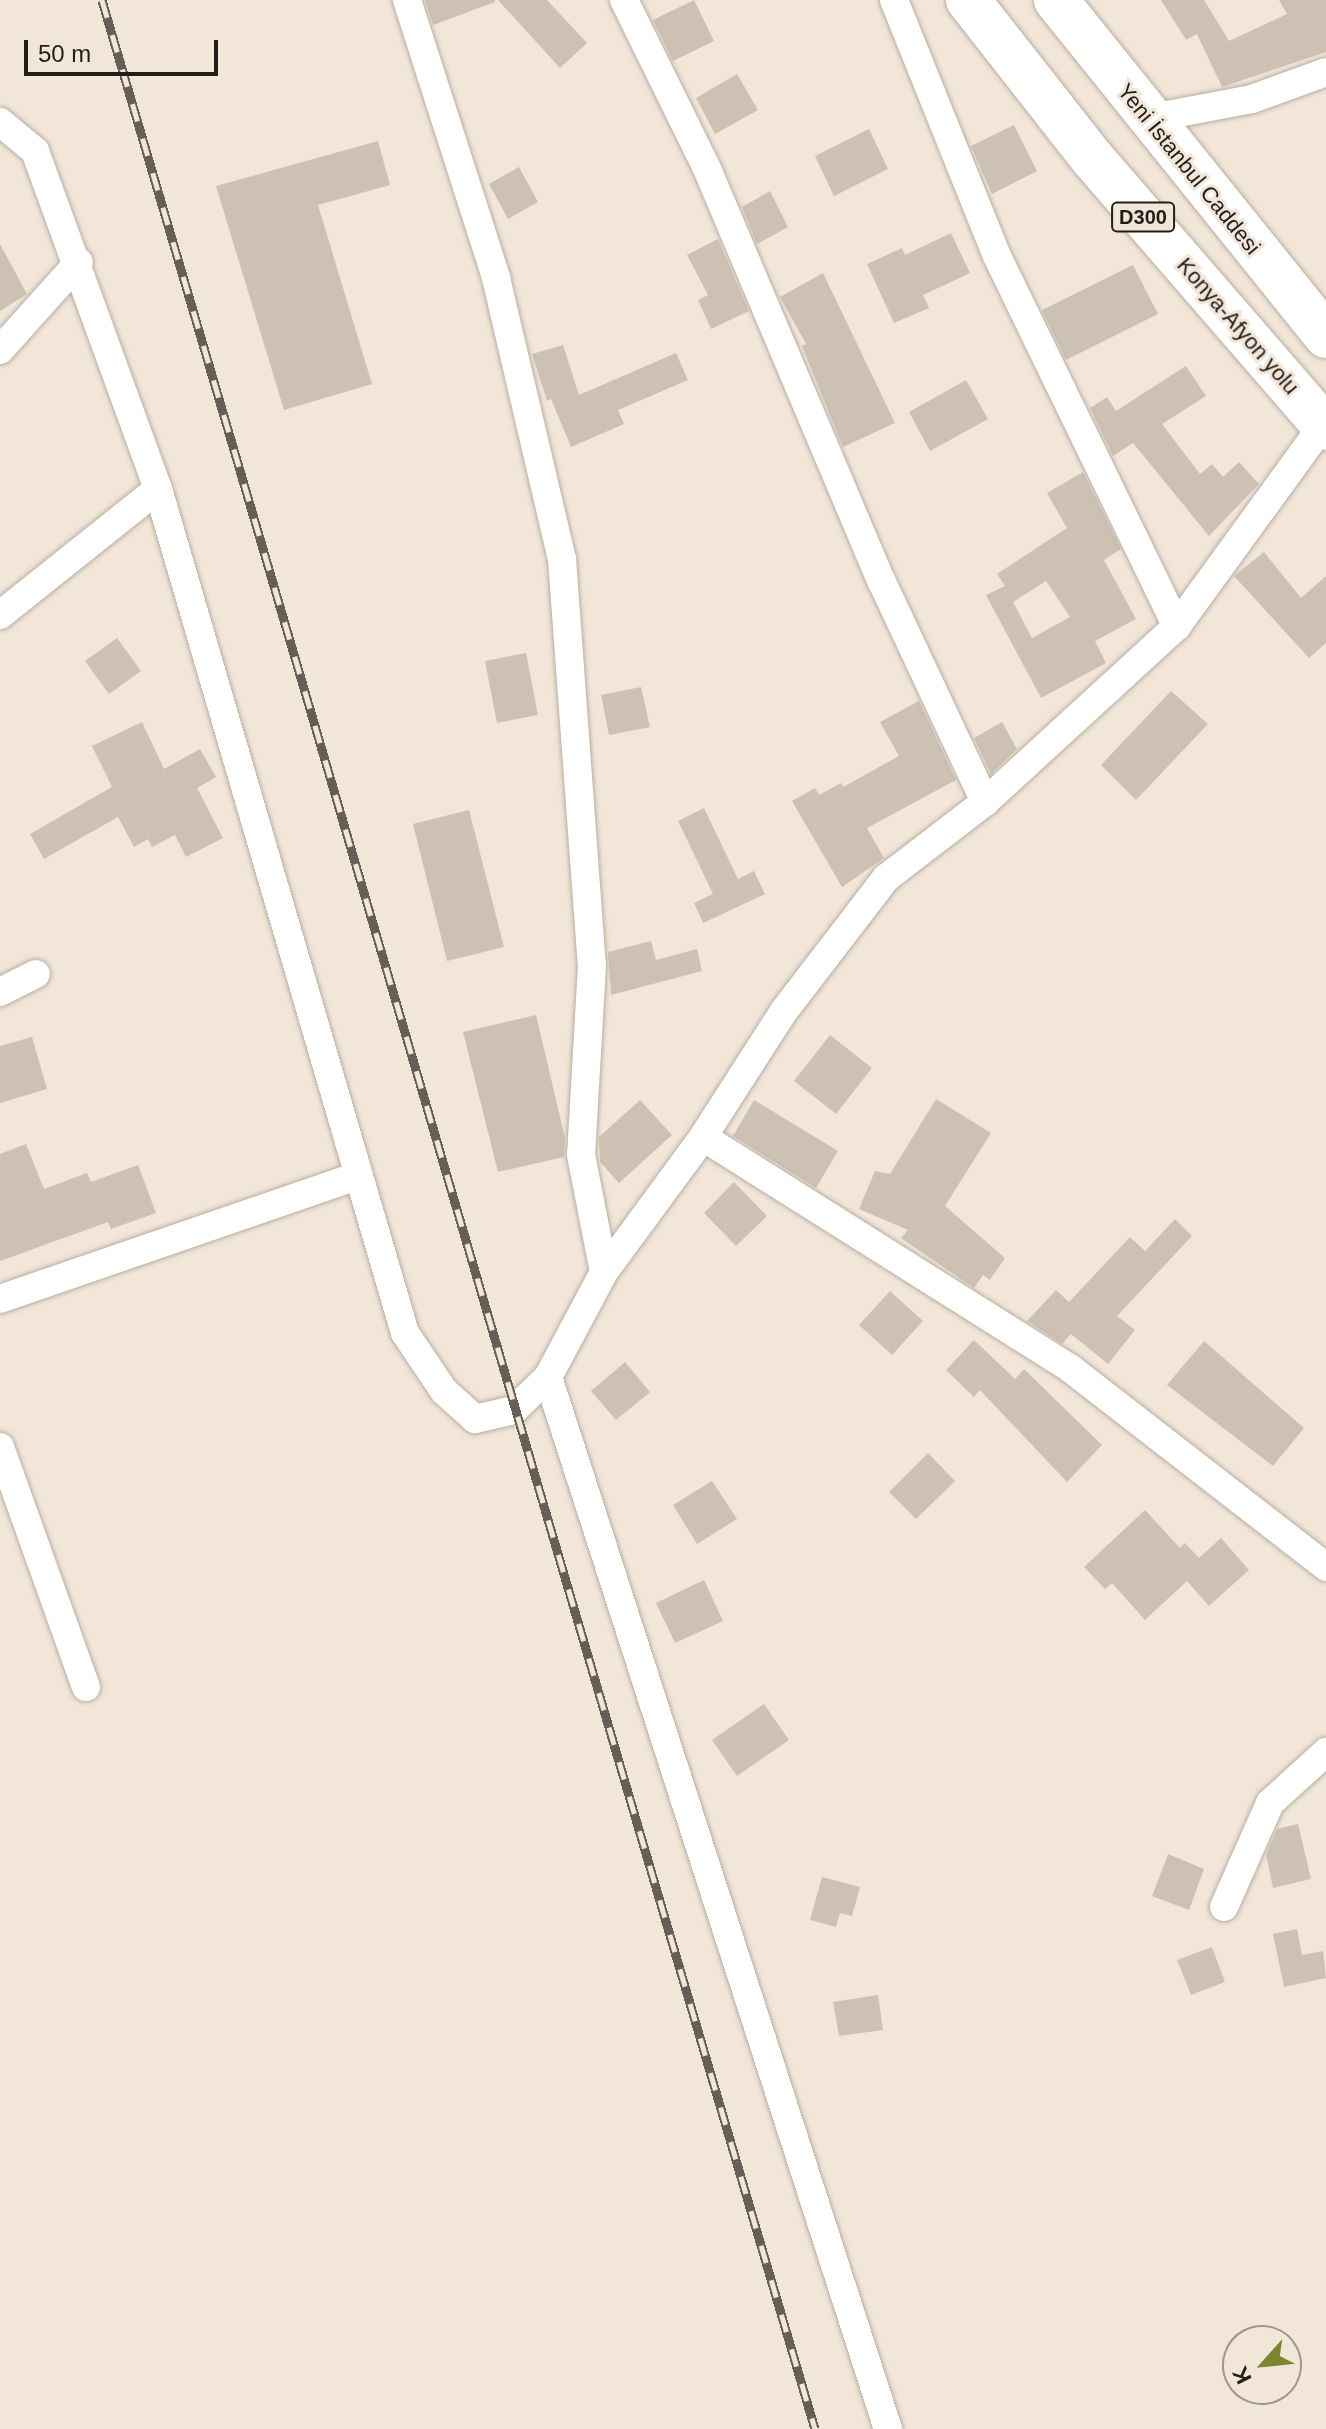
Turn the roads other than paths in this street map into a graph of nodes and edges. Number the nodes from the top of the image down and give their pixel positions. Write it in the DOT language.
graph roads {
  1 [pos="407,0"];
  2 [pos="624,0"];
  3 [pos="894,0"];
  4 [pos="968,0"];
  5 [pos="1056,0"];
  6 [pos="1326,72"];
  7 [pos="1146,119"];
  8 [pos="0,122"];
  9 [pos="79,262"];
  10 [pos="1326,336"];
  11 [pos="0,350"];
  12 [pos="1325,427"];
  13 [pos="158,489"];
  14 [pos="0,615"];
  15 [pos="1177,626"];
  16 [pos="985,802"];
  17 [pos="36,974"];
  18 [pos="0,992"];
  19 [pos="703,1137"];
  20 [pos="357,1176"];
  21 [pos="604,1272"];
  22 [pos="0,1299"];
  23 [pos="548,1377"];
  24 [pos="0,1447"];
  25 [pos="1326,1567"];
  26 [pos="86,1687"];
  27 [pos="1326,1752"];
  28 [pos="1224,1907"];
  29 [pos="888,2429"];
  1 -- 21 [label="street"];
  2 -- 16 [label="street"];
  3 -- 15 [label="street"];
  4 -- 12 [label="highway, Konya-Afyon yolu / D300"];
  5 -- 7 [label="highway, Yeni İstanbul Caddesi / D300"];
  6 -- 7 [label="street"];
  7 -- 10 [label="highway, Yeni İstanbul Caddesi / D300"];
  8 -- 9 [label="street"];
  9 -- 11 [label="street"];
  9 -- 13 [label="street"];
  12 -- 15 [label="street"];
  13 -- 14 [label="street"];
  13 -- 20 [label="street"];
  15 -- 16 [label="street"];
  16 -- 19 [label="street"];
  17 -- 18 [label="street"];
  19 -- 21 [label="street"];
  19 -- 25 [label="street"];
  20 -- 22 [label="street"];
  20 -- 23 [label="street"];
  21 -- 23 [label="street"];
  23 -- 29 [label="street"];
  24 -- 26 [label="street"];
  27 -- 28 [label="street"];
}
